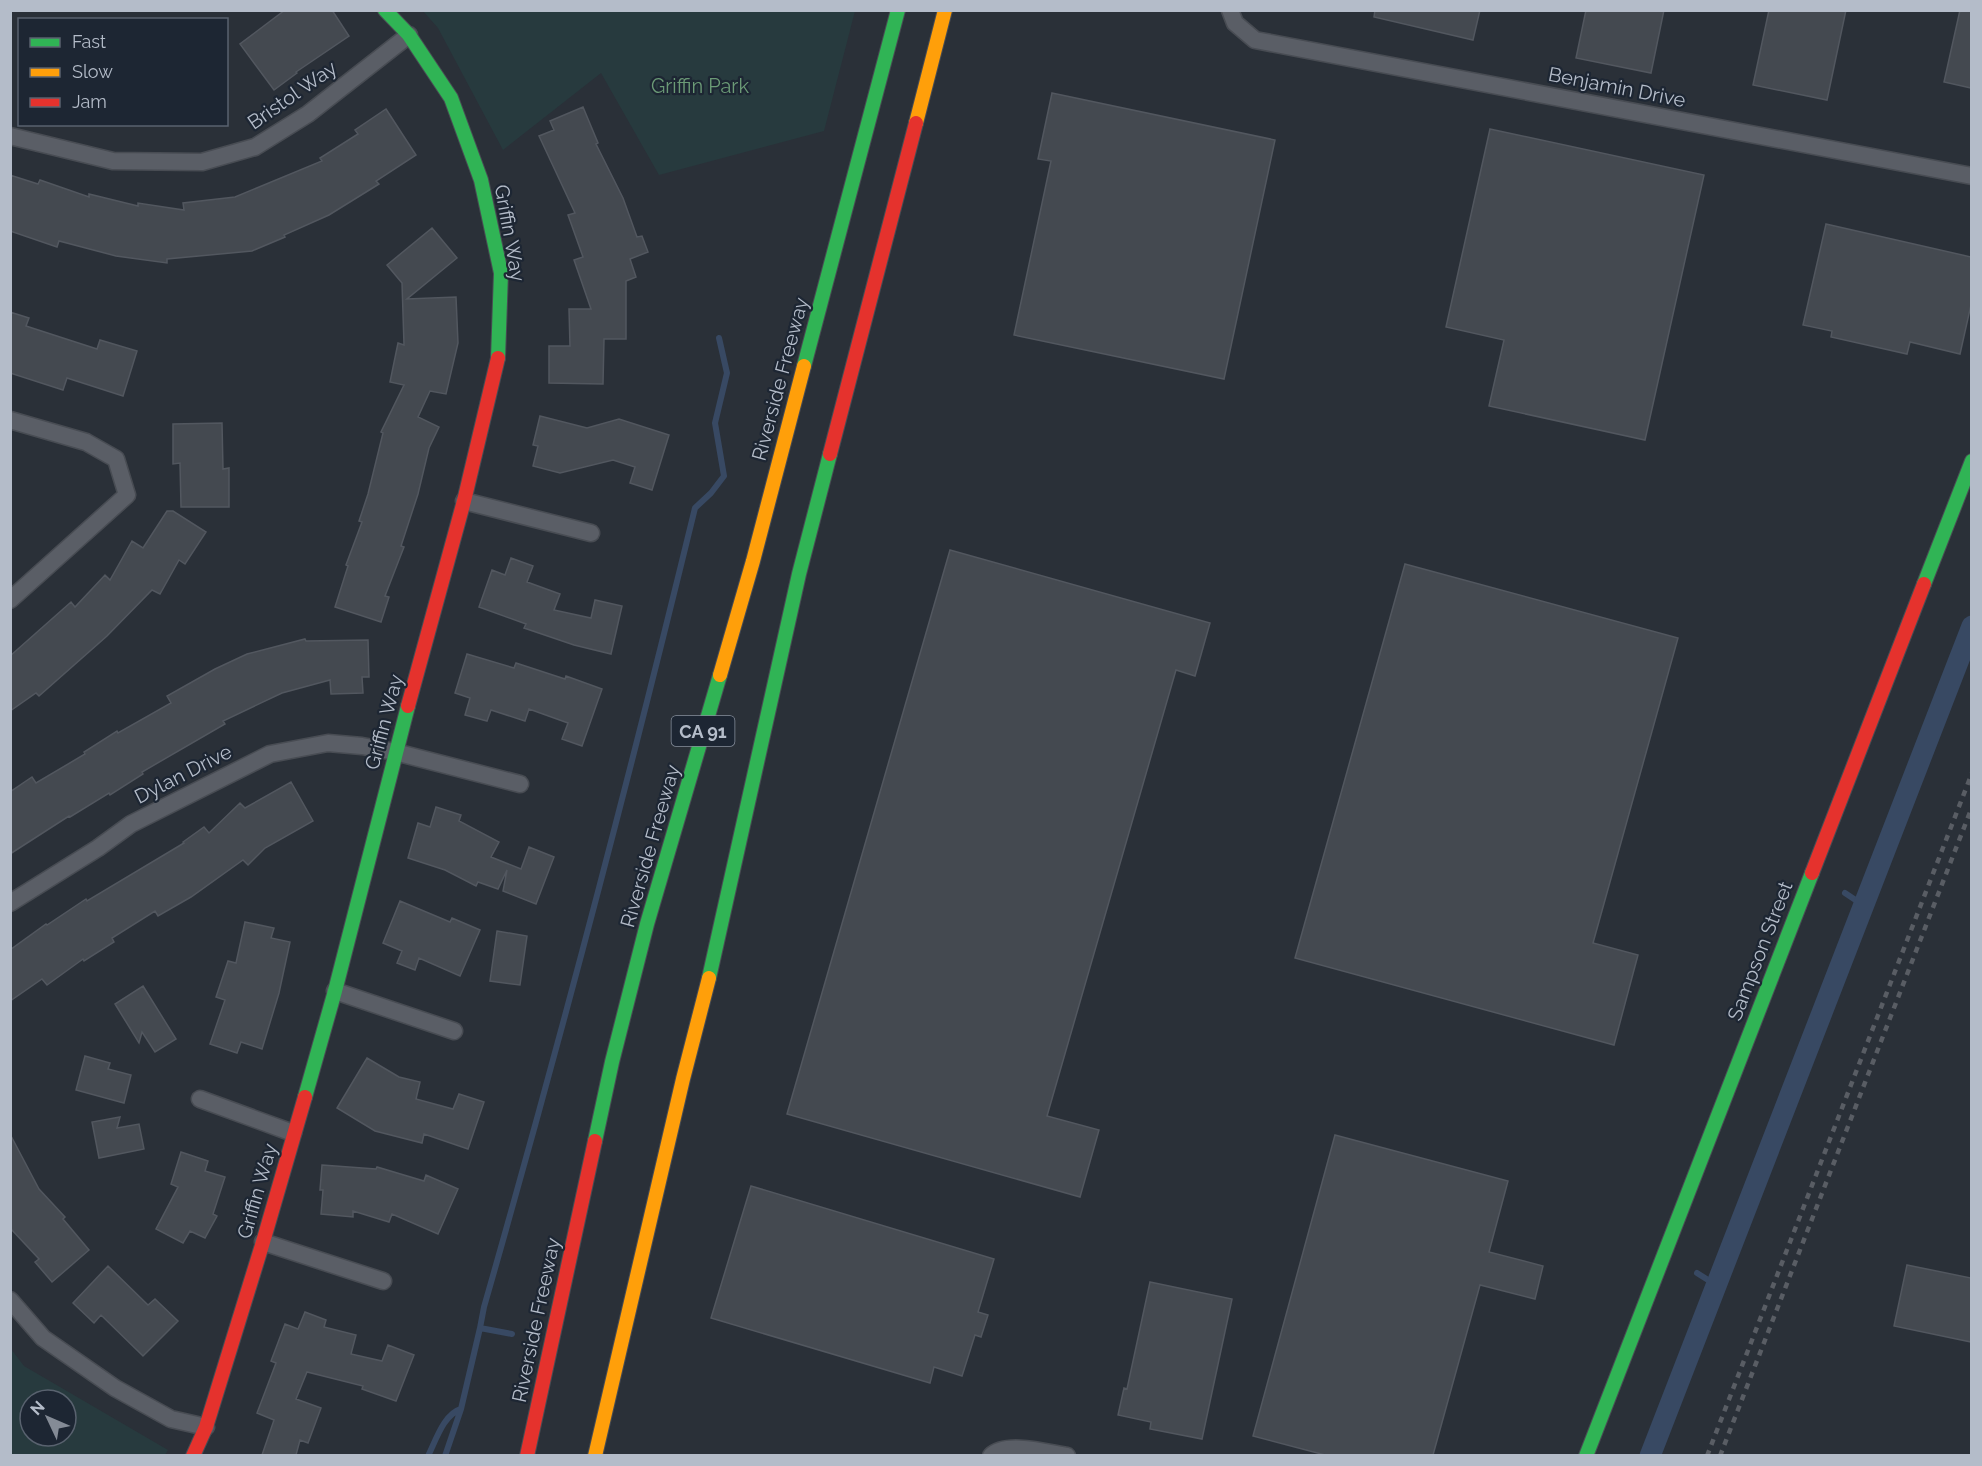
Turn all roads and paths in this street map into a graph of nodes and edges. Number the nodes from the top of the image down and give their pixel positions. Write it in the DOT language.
graph roads {
  1 [pos="385,10"];
  2 [pos="898,10"];
  3 [pos="945,10"];
  4 [pos="1230,10"];
  5 [pos="409,35"];
  6 [pos="10,136"];
  7 [pos="1971,176"];
  8 [pos="10,420"];
  9 [pos="1971,461"];
  10 [pos="464,501"];
  11 [pos="591,533"];
  12 [pos="10,600"];
  13 [pos="395,752"];
  14 [pos="520,784"];
  15 [pos="10,903"];
  16 [pos="335,991"];
  17 [pos="454,1031"];
  18 [pos="200,1099"];
  19 [pos="293,1133"];
  20 [pos="263,1242"];
  21 [pos="382,1281"];
  22 [pos="10,1300"];
  23 [pos="206,1427"];
  24 [pos="997,1453"];
  25 [pos="193,1455"];
  26 [pos="527,1455"];
  27 [pos="596,1455"];
  28 [pos="1067,1455"];
  29 [pos="1586,1455"];
  1 -- 5 [label="main road, Griffin Way"];
  2 -- 26 [label="main road, Riverside Freeway / CA 91"];
  3 -- 27 [label="main road, CA 91"];
  4 -- 7 [label="street, Benjamin Drive"];
  5 -- 6 [label="street, Bristol Way"];
  5 -- 10 [label="main road, Griffin Way"];
  8 -- 12 [label="street"];
  9 -- 29 [label="main road, Sampson Street"];
  10 -- 11 [label="street"];
  10 -- 13 [label="main road, Griffin Way"];
  13 -- 14 [label="street, Dylan Drive"];
  13 -- 15 [label="street, Dylan Drive"];
  13 -- 16 [label="main road, Griffin Way"];
  16 -- 17 [label="street"];
  16 -- 19 [label="main road, Griffin Way"];
  18 -- 19 [label="street"];
  19 -- 20 [label="main road, Griffin Way"];
  20 -- 21 [label="street"];
  20 -- 23 [label="main road, Griffin Way"];
  22 -- 23 [label="street"];
  23 -- 25 [label="main road, Griffin Way"];
  24 -- 28 [label="street"];
}
